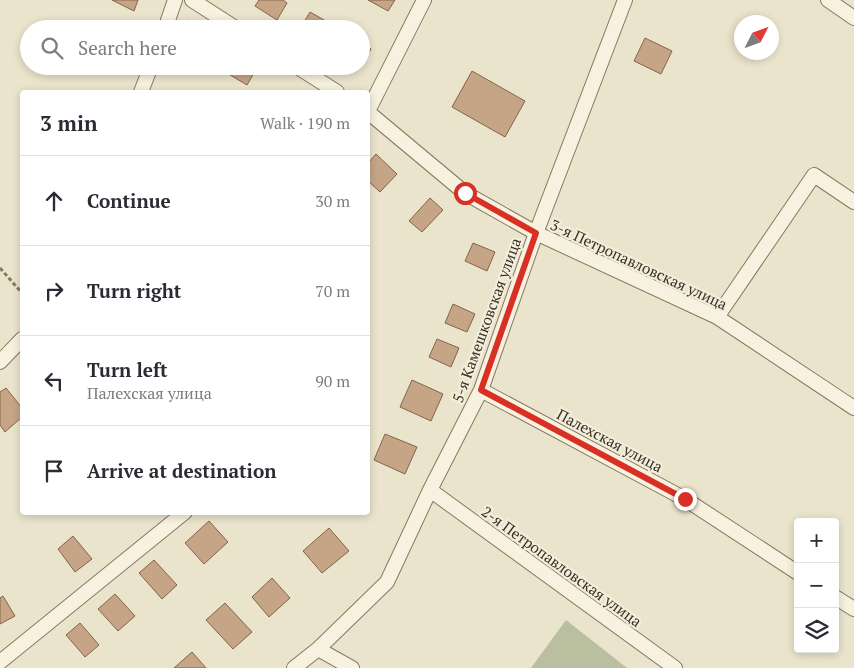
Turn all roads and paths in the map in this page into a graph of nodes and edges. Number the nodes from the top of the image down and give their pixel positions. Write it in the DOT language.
graph roads {
  1 [pos="176,0"];
  2 [pos="192,0"];
  3 [pos="424,0"];
  4 [pos="625,0"];
  5 [pos="828,0"];
  6 [pos="854,18"];
  7 [pos="168,20"];
  8 [pos="223,20"];
  9 [pos="148,75"];
  10 [pos="311,75"];
  11 [pos="142,90"];
  12 [pos="335,90"];
  13 [pos="370,107"];
  14 [pos="370,113"];
  15 [pos="854,202"];
  16 [pos="536,233"];
  17 [pos="0,268"];
  18 [pos="20,291"];
  19 [pos="717,318"];
  20 [pos="20,341"];
  21 [pos="0,362"];
  22 [pos="481,390"];
  23 [pos="854,408"];
  24 [pos="430,490"];
  25 [pos="181,515"];
  26 [pos="794,569"];
  27 [pos="839,600"];
  28 [pos="854,610"];
  29 [pos="318,649"];
  30 [pos="0,662"];
  31 [pos="294,668"];
  32 [pos="352,668"];
  33 [pos="675,668"];
  1 -- 7 [label="street"];
  2 -- 8 [label="street"];
  3 -- 13 [label="street"];
  4 -- 16 [label="street, 5-я Камешковская улица"];
  5 -- 6 [label="street"];
  9 -- 11 [label="street"];
  10 -- 12 [label="street"];
  14 -- 16 [label="street, 3-я Петропавловская улица"];
  15 -- 19 [label="street"];
  16 -- 19 [label="street, 3-я Петропавловская улица"];
  16 -- 22 [label="street, 5-я Камешковская улица"];
  17 -- 18 [label="path"];
  19 -- 23 [label="street, 3-я Петропавловская улица"];
  20 -- 21 [label="street"];
  22 -- 24 [label="street, 5-я Камешковская улица"];
  22 -- 26 [label="street, Палехская улица"];
  24 -- 29 [label="street, 5-я Камешковская улица"];
  24 -- 33 [label="street, 2-я Петропавловская улица"];
  25 -- 30 [label="street"];
  27 -- 28 [label="street"];
  29 -- 31 [label="street, 5-я Камешковская улица"];
  29 -- 32 [label="street"];
}
